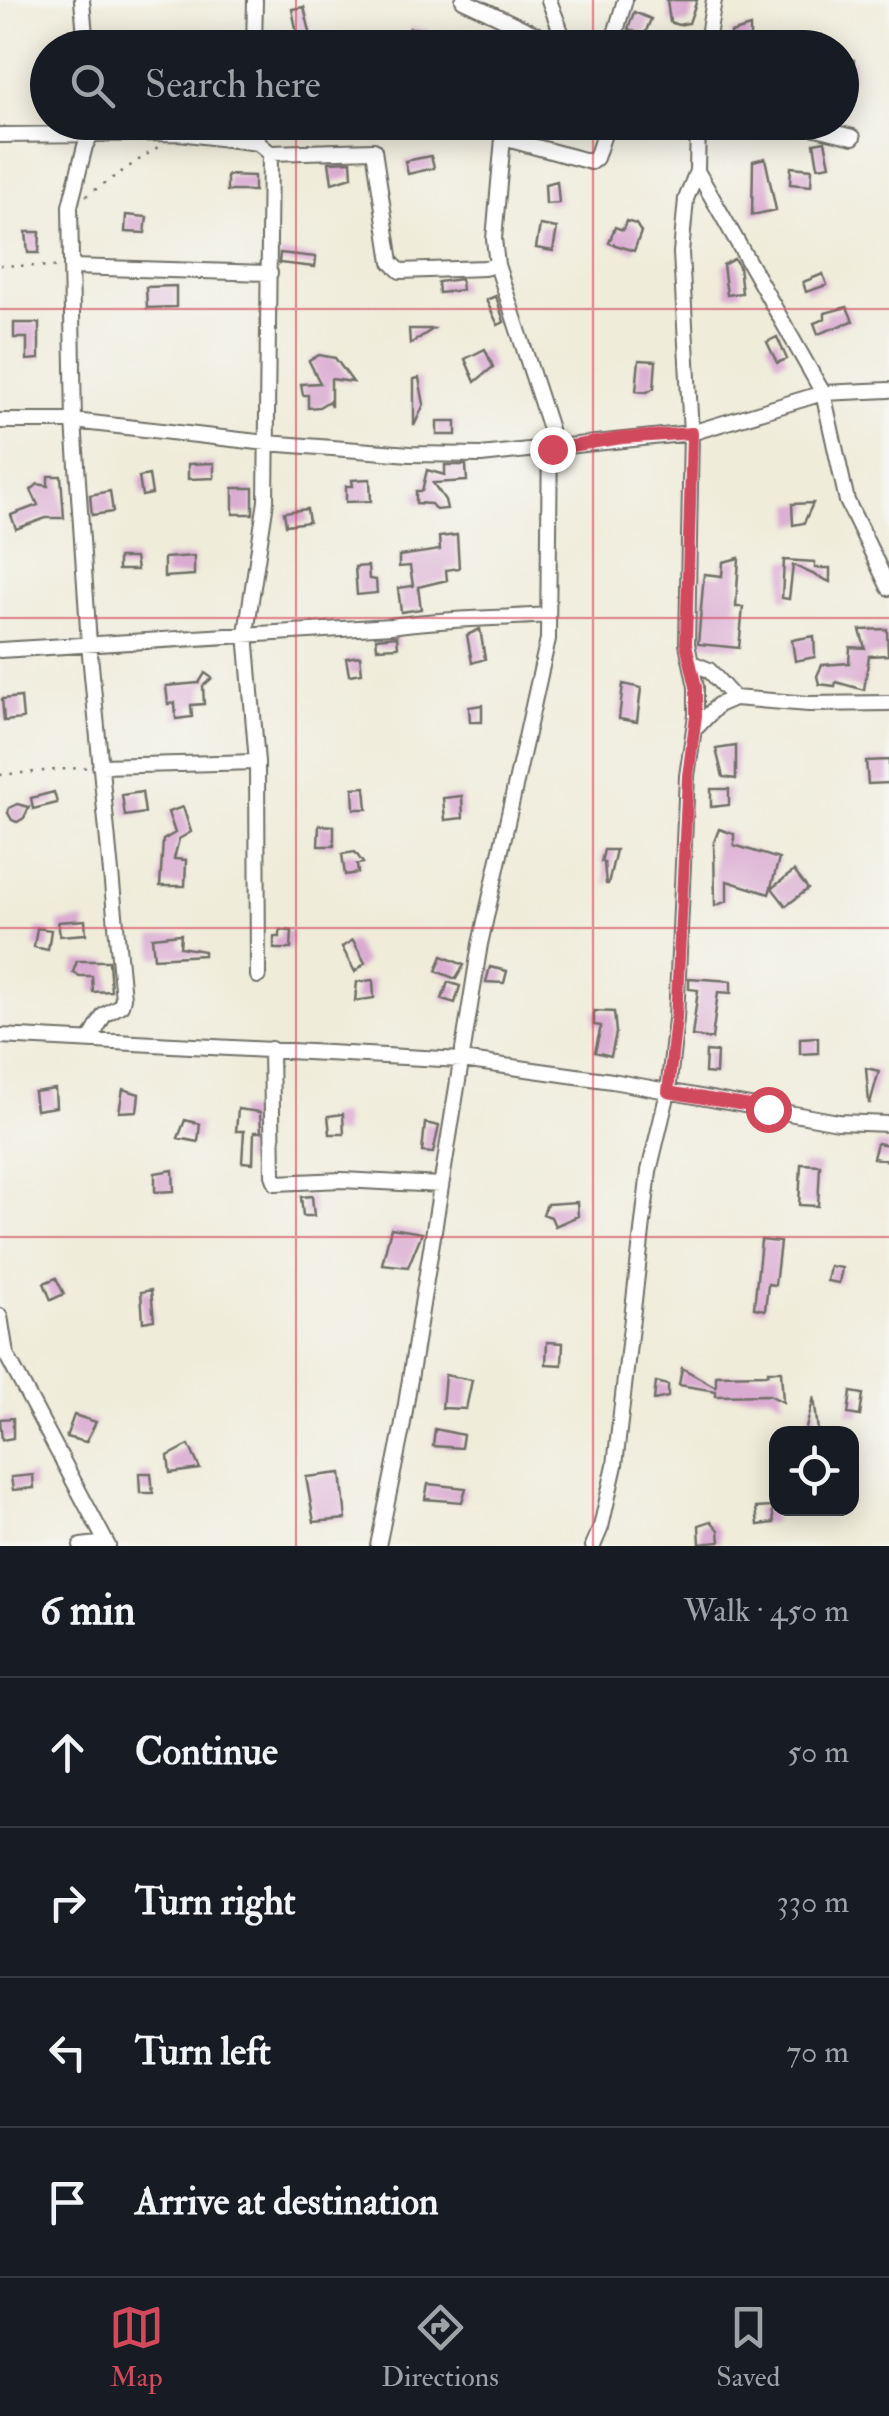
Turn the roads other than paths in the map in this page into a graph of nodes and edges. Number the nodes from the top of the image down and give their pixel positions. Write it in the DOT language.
graph roads {
  1 [pos="82,0"];
  2 [pos="255,0"];
  3 [pos="462,0"];
  4 [pos="549,0"];
  5 [pos="625,0"];
  6 [pos="714,0"];
  7 [pos="84,30"];
  8 [pos="254,30"];
  9 [pos="517,30"];
  10 [pos="560,30"];
  11 [pos="617,30"];
  12 [pos="709,30"];
  13 [pos="30,132"];
  14 [pos="0,134"];
  15 [pos="87,140"];
  16 [pos="219,140"];
  17 [pos="262,140"];
  18 [pos="505,140"];
  19 [pos="532,140"];
  20 [pos="602,140"];
  21 [pos="698,140"];
  22 [pos="264,148"];
  23 [pos="697,171"];
  24 [pos="496,264"];
  25 [pos="72,267"];
  26 [pos="270,273"];
  27 [pos="889,390"];
  28 [pos="823,393"];
  29 [pos="0,421"];
  30 [pos="74,421"];
  31 [pos="692,433"];
  32 [pos="267,443"];
  33 [pos="552,449"];
  34 [pos="889,588"];
  35 [pos="548,615"];
  36 [pos="246,633"];
  37 [pos="89,644"];
  38 [pos="0,650"];
  39 [pos="692,663"];
  40 [pos="734,698"];
  41 [pos="889,703"];
  42 [pos="691,736"];
  43 [pos="256,762"];
  44 [pos="100,766"];
  45 [pos="258,976"];
  46 [pos="0,1036"];
  47 [pos="90,1040"];
  48 [pos="271,1049"];
  49 [pos="462,1060"];
  50 [pos="668,1092"];
  51 [pos="889,1124"];
  52 [pos="441,1185"];
  53 [pos="0,1316"];
  54 [pos="3,1352"];
  55 [pos="107,1544"];
  56 [pos="81,1546"];
  57 [pos="378,1546"];
  58 [pos="593,1546"];
  1 -- 7 [label="street"];
  2 -- 8 [label="street"];
  3 -- 9 [label="street"];
  4 -- 10 [label="street"];
  5 -- 11 [label="street"];
  6 -- 12 [label="street"];
  13 -- 14 [label="street"];
  15 -- 25 [label="street"];
  16 -- 22 [label="street"];
  17 -- 22 [label="street"];
  18 -- 24 [label="street"];
  19 -- 20 [label="street"];
  21 -- 23 [label="street"];
  22 -- 24 [label="street"];
  22 -- 26 [label="street"];
  23 -- 28 [label="street"];
  23 -- 31 [label="street"];
  24 -- 33 [label="street"];
  25 -- 26 [label="street"];
  25 -- 30 [label="street"];
  26 -- 32 [label="street"];
  27 -- 28 [label="street"];
  28 -- 31 [label="street"];
  28 -- 34 [label="street"];
  29 -- 30 [label="street"];
  30 -- 32 [label="street"];
  30 -- 37 [label="street"];
  31 -- 33 [label="street"];
  31 -- 39 [label="street"];
  32 -- 33 [label="street"];
  32 -- 36 [label="street"];
  33 -- 35 [label="street"];
  35 -- 36 [label="street"];
  35 -- 49 [label="street"];
  36 -- 37 [label="street"];
  36 -- 43 [label="street"];
  37 -- 38 [label="street"];
  37 -- 44 [label="street"];
  39 -- 40 [label="street"];
  39 -- 42 [label="street"];
  40 -- 41 [label="street"];
  40 -- 42 [label="street"];
  42 -- 50 [label="street"];
  43 -- 44 [label="street"];
  43 -- 45 [label="street"];
  44 -- 47 [label="street"];
  46 -- 47 [label="street"];
  47 -- 48 [label="street"];
  48 -- 49 [label="street"];
  48 -- 52 [label="street"];
  49 -- 50 [label="street"];
  49 -- 52 [label="street"];
  50 -- 51 [label="street"];
  50 -- 58 [label="street"];
  52 -- 57 [label="street"];
  53 -- 54 [label="street"];
  54 -- 55 [label="street"];
  55 -- 56 [label="street"];
}
